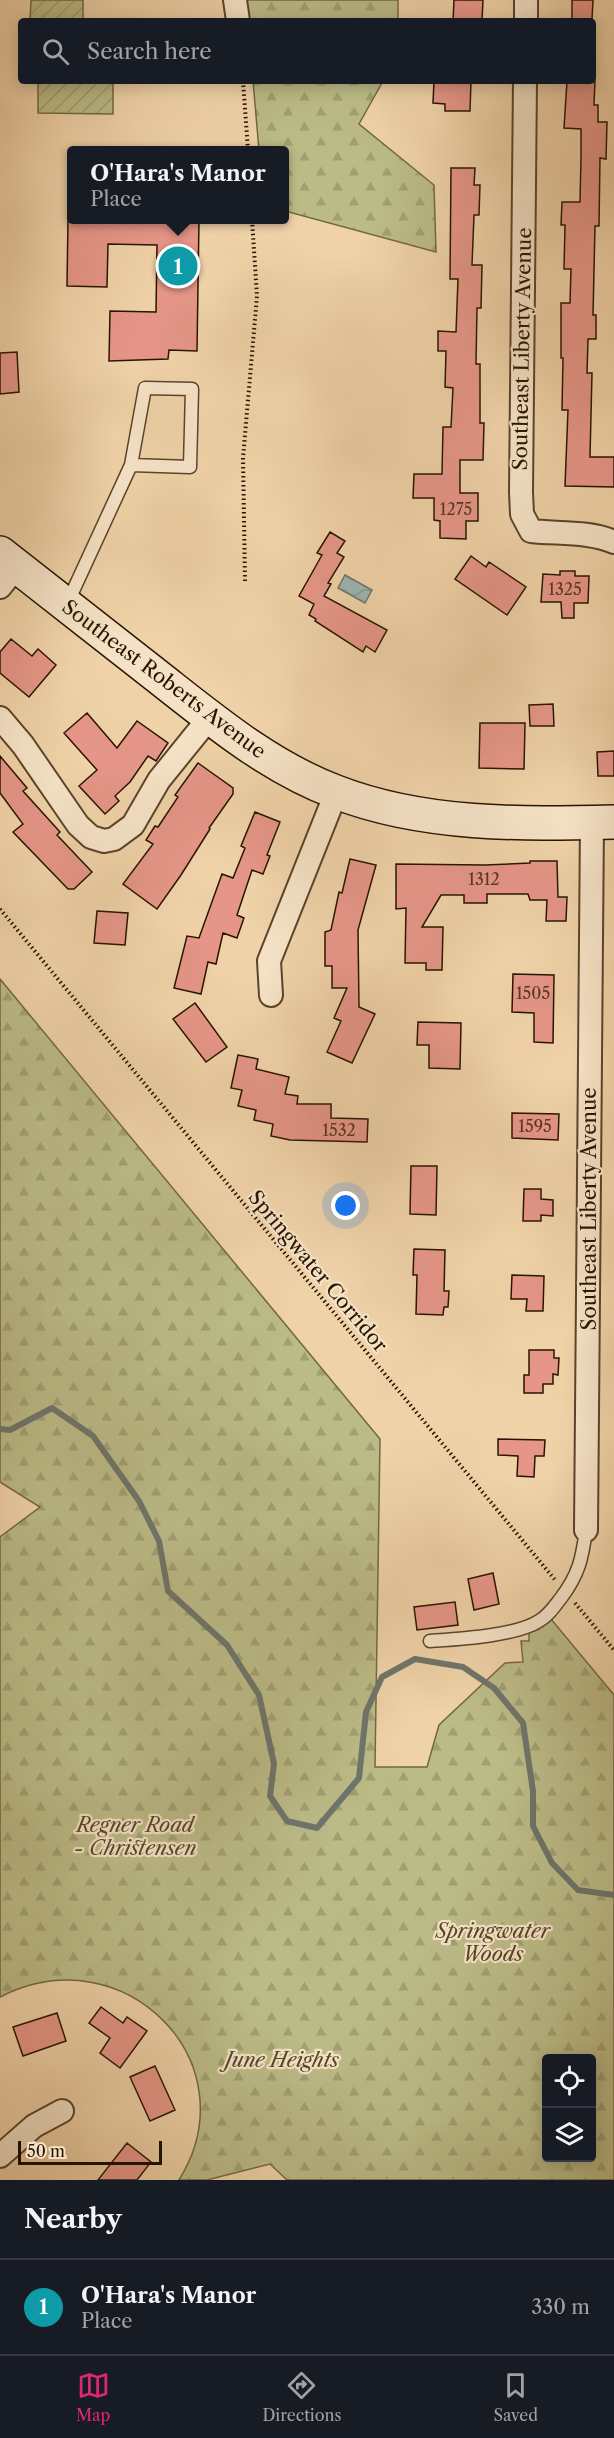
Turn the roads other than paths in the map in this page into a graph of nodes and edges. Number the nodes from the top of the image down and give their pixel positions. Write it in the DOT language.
graph roads {
  1 [pos="235,0"];
  2 [pos="526,0"];
  3 [pos="238,18"];
  4 [pos="526,18"];
  5 [pos="525,84"];
  6 [pos="131,465"];
  7 [pos="614,542"];
  8 [pos="6,569"];
  9 [pos="67,605"];
  10 [pos="210,717"];
  11 [pos="0,718"];
  12 [pos="336,793"];
  13 [pos="603,822"];
  14 [pos="271,995"];
  15 [pos="586,1530"];
  16 [pos="430,1641"];
  17 [pos="62,2111"];
  18 [pos="0,2156"];
  1 -- 3 [label="street"];
  2 -- 4 [label="street"];
  5 -- 7 [label="street, Southeast Liberty Avenue"];
  6 -- 6 [label="lane"];
  6 -- 9 [label="lane"];
  8 -- 9 [label="street, Southeast Roberts Avenue"];
  9 -- 10 [label="street, Southeast Roberts Avenue"];
  10 -- 11 [label="street"];
  10 -- 12 [label="street, Southeast Roberts Avenue"];
  12 -- 13 [label="street, Southeast Roberts Avenue"];
  12 -- 14 [label="street"];
  13 -- 15 [label="street, Southeast Liberty Avenue"];
  15 -- 16 [label="lane, Southeast Liberty Avenue"];
  17 -- 18 [label="street"];
}
